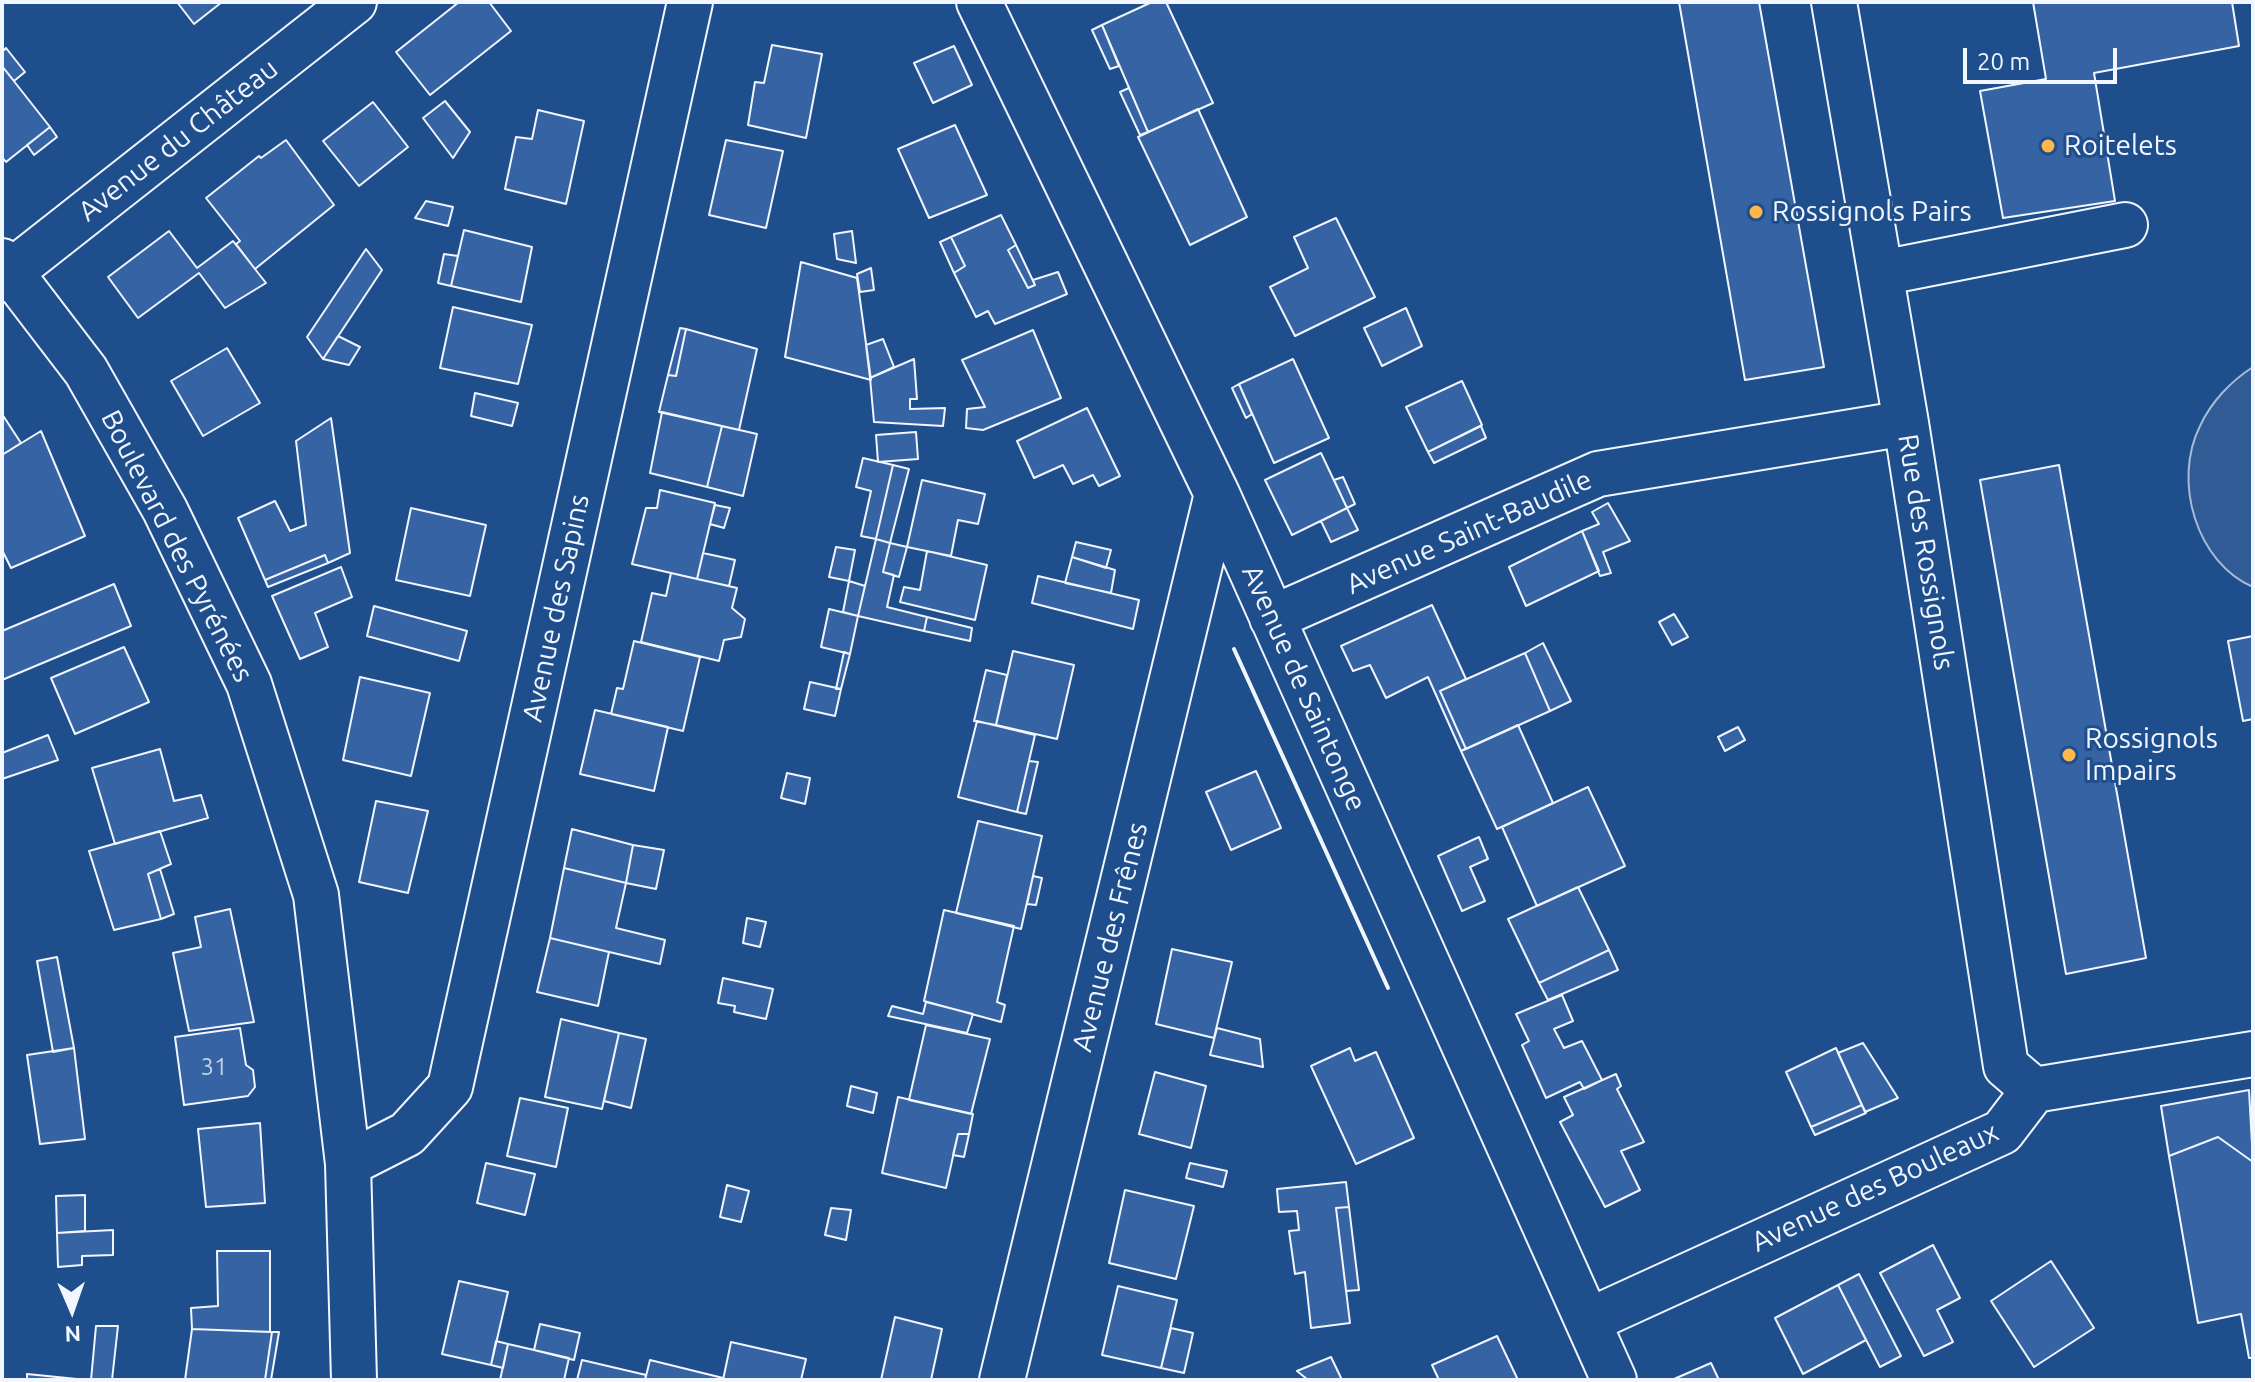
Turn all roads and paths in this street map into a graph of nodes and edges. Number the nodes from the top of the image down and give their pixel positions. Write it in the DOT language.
graph roads {
  1 [pos="354,2"];
  2 [pos="690,2"];
  3 [pos="979,2"];
  4 [pos="1834,2"];
  5 [pos="2125,225"];
  6 [pos="5,270"];
  7 [pos="1881,273"];
  8 [pos="1906,423"];
  9 [pos="1217,494"];
  10 [pos="1272,618"];
  11 [pos="2253,1054"];
  12 [pos="2034,1090"];
  13 [pos="348,1164"];
  14 [pos="1588,1321"];
  15 [pos="354,1380"];
  16 [pos="1002,1380"];
  17 [pos="1614,1380"];
  1 -- 6 [label="street, Avenue du Château"];
  2 -- 13 [label="street, Avenue des Sapins"];
  3 -- 9 [label="street, Avenue de Saintonge"];
  4 -- 7 [label="street, Rue des Rossignols"];
  5 -- 7 [label="street"];
  6 -- 13 [label="street, Boulevard des Pyrénées"];
  7 -- 8 [label="street, Rue des Rossignols"];
  8 -- 10 [label="street, Avenue Saint-Baudile"];
  8 -- 12 [label="street, Rue des Rossignols"];
  9 -- 10 [label="street, Avenue de Saintonge"];
  9 -- 16 [label="street, Avenue des Frênes"];
  10 -- 14 [label="street, Avenue de Saintonge"];
  11 -- 12 [label="street"];
  12 -- 14 [label="street, Avenue des Bouleaux"];
  13 -- 15 [label="street, Boulevard des Pyrénées"];
  14 -- 17 [label="street, Avenue de Saintonge"];
}
